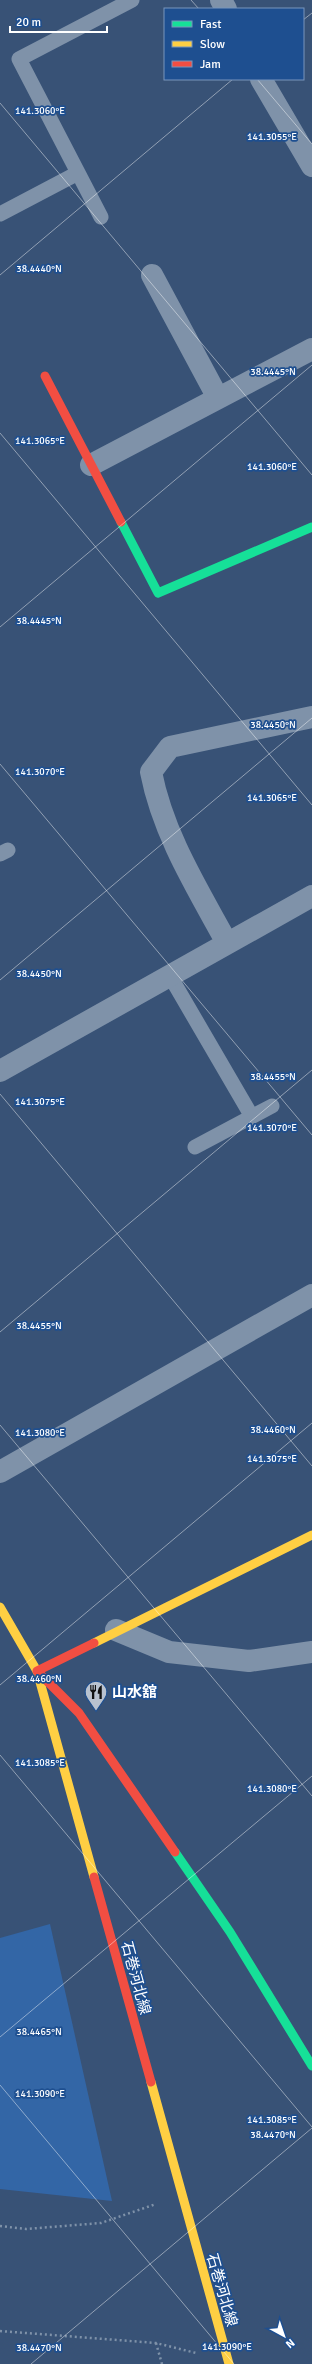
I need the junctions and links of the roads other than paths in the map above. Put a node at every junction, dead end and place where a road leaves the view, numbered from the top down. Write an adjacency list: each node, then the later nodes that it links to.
1 (132, 0): 4 (lane)
2 (262, 80): 3 (street)
3 (312, 166)
4 (78, 173): 5 (lane); 6 (lane)
5 (0, 214)
6 (101, 216)
7 (152, 275): 10 (street)
8 (312, 349): 10 (street)
9 (45, 376): 11 (street)
10 (218, 398): 11 (street)
11 (91, 465): 12 (street)
12 (312, 527)
13 (312, 716): 15 (street)
14 (312, 896): 15 (street)
15 (227, 943): 16 (street)
16 (170, 976): 17 (street); 19 (lane)
17 (0, 1071)
18 (272, 1106): 19 (lane)
19 (251, 1116): 20 (lane)
20 (195, 1147)
21 (312, 1295): 22 (street)
22 (0, 1472)
23 (312, 1535): 25 (street)
24 (0, 1607): 27 (street, 石巻河北線)
25 (116, 1630): 26 (street); 27 (street)
26 (312, 1652)
27 (37, 1671): 28 (street); 29 (street, 石巻河北線)
28 (312, 2066)
29 (229, 2363)

